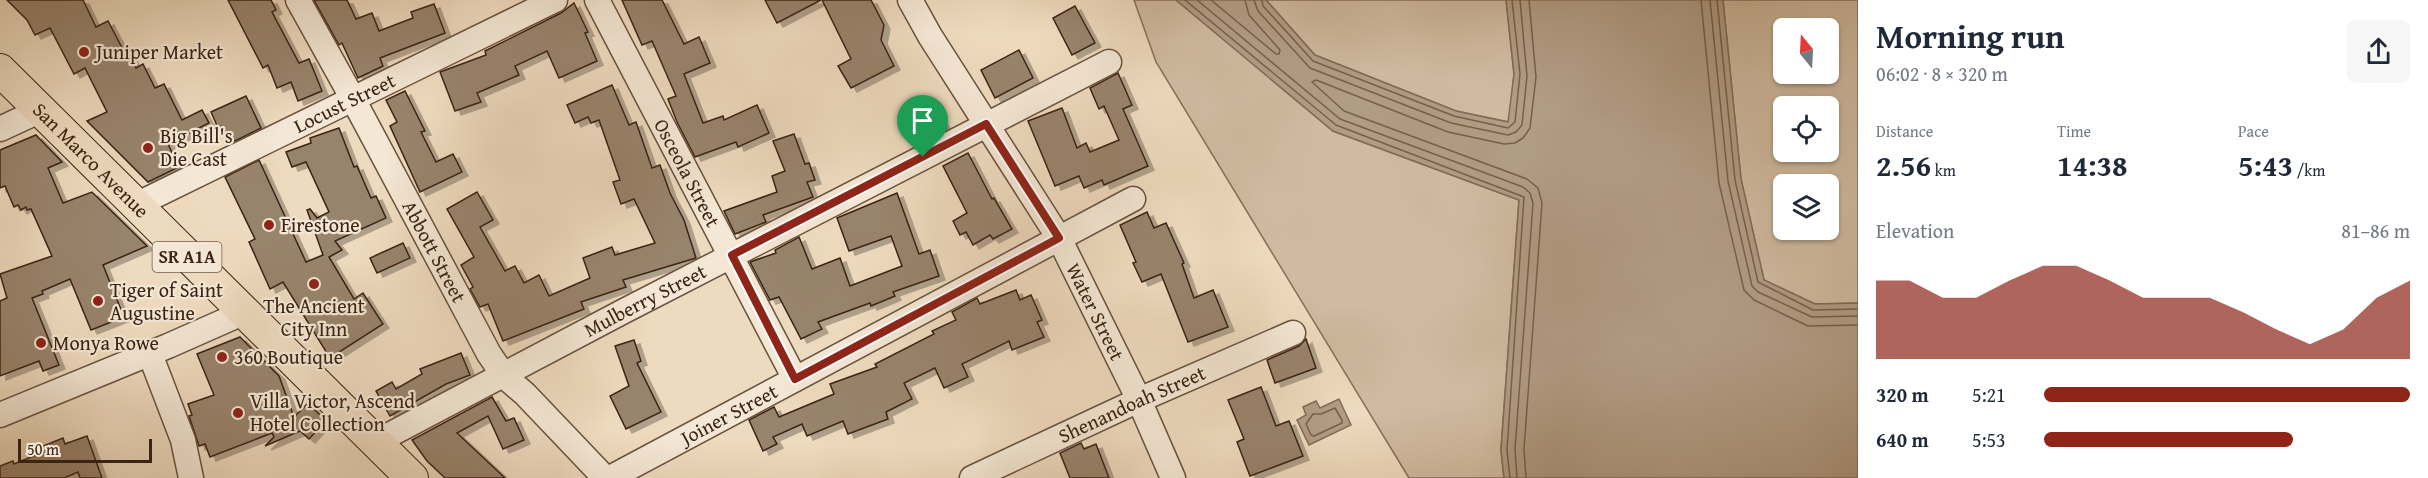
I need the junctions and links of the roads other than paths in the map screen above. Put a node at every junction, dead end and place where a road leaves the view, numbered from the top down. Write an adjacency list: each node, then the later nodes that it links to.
1 (298, 0): 7 (street, Abbott Street)
2 (555, 0): 7 (street, Locust Street)
3 (597, 0): 14 (street, Osceola Street)
4 (910, 0): 9 (street, Water Street)
5 (1108, 62): 9 (street, Mulberry Street)
6 (0, 70): 8 (main road, San Marco Avenue / SR A1A)
7 (353, 99): 12 (street, Locust Street); 18 (street, Abbott Street)
8 (41, 111): 10 (street); 12 (main road, San Marco Avenue / SR A1A)
9 (986, 124): 13 (street, Water Street); 14 (street, Mulberry Street)
10 (0, 129)
11 (1133, 199): 13 (street, Joiner Street)
12 (136, 205): 15 (main road, San Marco Avenue / SR A1A)
13 (1059, 238): 19 (street, Joiner Street); 20 (street, Water Street)
14 (732, 255): 18 (street, Mulberry Street); 19 (street, Osceola Street)
15 (245, 312): 17 (street); 22 (main road, San Marco Avenue / SR A1A)
16 (1293, 333): 20 (street, Shenandoah Street)
17 (150, 354): 21 (street); 23 (street)
18 (504, 376): 22 (street, Mulberry Street); 25 (street, Abbott Street)
19 (795, 379): 26 (street, Joiner Street)
20 (1139, 400): 27 (street, Shenandoah Street); 28 (street, Water Street)
21 (0, 414)
22 (376, 442): 24 (main road, San Marco Avenue / SR A1A)
23 (191, 478)
24 (412, 478)
25 (605, 478)
26 (610, 478)
27 (972, 478)
28 (1173, 478)

